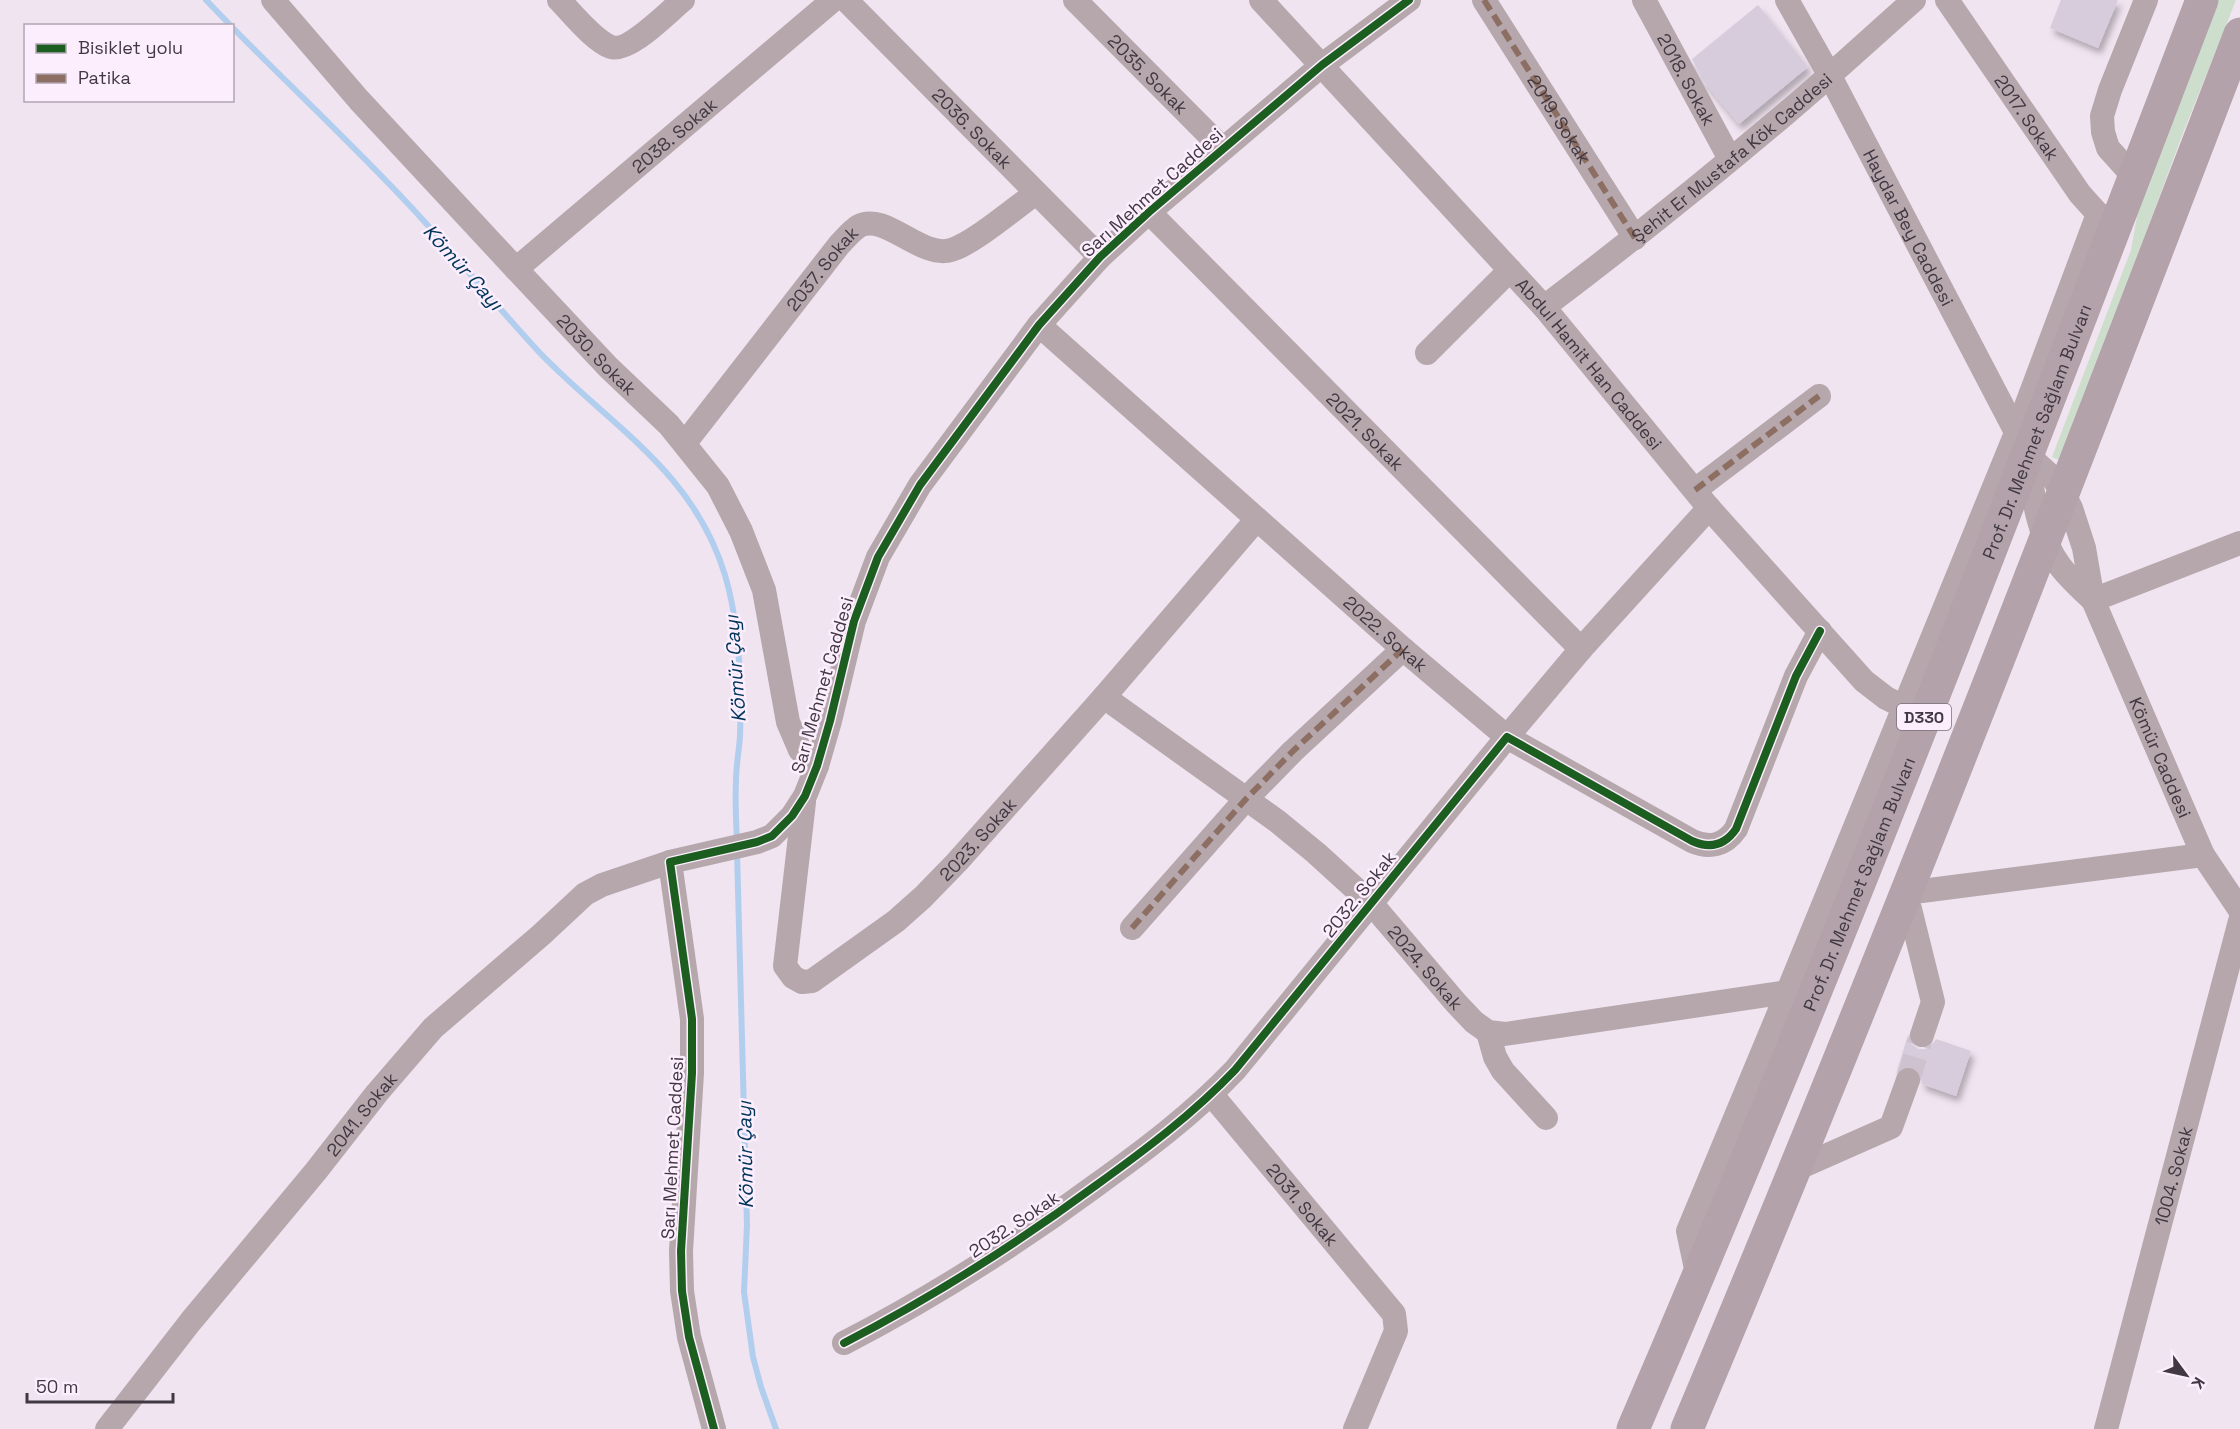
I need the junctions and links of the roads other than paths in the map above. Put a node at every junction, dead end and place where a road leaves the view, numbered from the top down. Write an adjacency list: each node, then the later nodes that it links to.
1 (559, 0): 2 (street)
2 (682, 0)
3 (833, 0): 27 (street, 2038. Sokak)
4 (846, 0): 22 (street, 2036. Sokak)
5 (1075, 0): 19 (street, 2035. Sokak)
6 (1261, 0): 17 (street, Abdul Hamit Han Caddesi)
7 (1409, 0): 17 (street, Sarı Mehmet Caddesi)
8 (1484, 0): 25 (street, 2019. Sokak)
9 (1644, 0): 20 (street, 2018. Sokak)
10 (1786, 0): 18 (street, Haydar Bey Caddesi)
11 (1914, 0): 18 (street, Şehit Er Mustafa Kök Caddesi)
12 (1947, 0): 24 (street, 2017. Sokak)
13 (2146, 0): 21 (street)
14 (2202, 0): 21 (highway, Prof. Dr. Mehmet Sağlam Bulvarı / D330)
15 (277, 1): 27 (street, 2030. Sokak)
16 (2240, 34): 35 (highway, D330)
17 (1322, 65): 19 (street, Sarı Mehmet Caddesi); 28 (street, Abdul Hamit Han Caddesi)
18 (1830, 76): 20 (street, Şehit Er Mustafa Kök Caddesi); 34 (street, Haydar Bey Caddesi)
19 (1222, 148): 23 (street, Sarı Mehmet Caddesi)
20 (1731, 159): 25 (street, Şehit Er Mustafa Kök Caddesi)
21 (2134, 177): 24 (highway, Prof. Dr. Mehmet Sağlam Bulvarı / D330)
22 (1036, 193): 26 (street, 2036. Sokak); 33 (street, 2037. Sokak)
23 (1149, 212): 26 (street, Sarı Mehmet Caddesi); 43 (street, 2021. Sokak)
24 (2108, 219): 34 (highway, Prof. Dr. Mehmet Sağlam Bulvarı / D330)
25 (1635, 238): 29 (street, Şehit Er Mustafa Kök Caddesi)
26 (1100, 257): 30 (street, Sarı Mehmet Caddesi)
27 (516, 269): 33 (street, 2030. Sokak)
28 (1510, 270): 29 (street, Abdul Hamit Han Caddesi); 31 (street)
29 (1544, 307): 36 (street, Abdul Hamit Han Caddesi)
30 (1039, 325): 37 (street, 2022. Sokak); 47 (street, Sarı Mehmet Caddesi)
31 (1427, 353)
32 (1819, 396): 36 (street)
33 (685, 443): 47 (street, 2030. Sokak)
34 (2022, 444): 35 (street); 38 (street); 45 (highway, Prof. Dr. Mehmet Sağlam Bulvarı / D330)
35 (2064, 494): 38 (highway, D330); 40 (street)
36 (1702, 499): 41 (street, Abdul Hamit Han Caddesi); 43 (street)
37 (1257, 519): 42 (street, 2022. Sokak); 44 (street, 2023. Sokak)
38 (2046, 541): 40 (street); 52 (highway, D330)
39 (2240, 543): 40 (street)
40 (2093, 600): 50 (street, Kömür Caddesi)
41 (1820, 631): 45 (street, Abdul Hamit Han Caddesi); 46 (street)
42 (1402, 649): 46 (street, 2022. Sokak); 49 (street)
43 (1581, 649): 46 (street)
44 (1104, 697): 48 (street, 2023. Sokak); 49 (street, 2024. Sokak)
45 (1914, 712): 57 (highway, Prof. Dr. Mehmet Sağlam Bulvarı / D330)
46 (1507, 737): 53 (street, 2032. Sokak)
47 (817, 766): 48 (street, Sarı Mehmet Caddesi)
48 (805, 796): 51 (street, Sarı Mehmet Caddesi)
49 (1246, 799): 53 (street, 2024. Sokak); 56 (street)
50 (2203, 855): 52 (street); 54 (street, Kömür Caddesi)
51 (670, 862): 65 (street, 2041. Sokak); 66 (street, Sarı Mehmet Caddesi)
52 (1906, 893): 59 (street); 63 (highway, D330)
53 (1371, 903): 58 (street, 2024. Sokak); 61 (street, 2032. Sokak)
54 (2240, 910)
55 (2240, 921): 70 (street, 1004. Sokak)
56 (1132, 928)
57 (1802, 989): 58 (street); 68 (highway, Prof. Dr. Mehmet Sağlam Bulvarı / D330)
58 (1488, 1032): 62 (street)
59 (1922, 1035)
60 (1908, 1080): 63 (street)
61 (1212, 1095): 64 (street, 2032. Sokak); 67 (street, 2031. Sokak)
62 (1546, 1118)
63 (1796, 1169): 69 (highway, D330)
64 (844, 1342)
65 (107, 1429)
66 (714, 1429)
67 (1355, 1429)
68 (1633, 1429)
69 (1687, 1429)
70 (2106, 1429)

